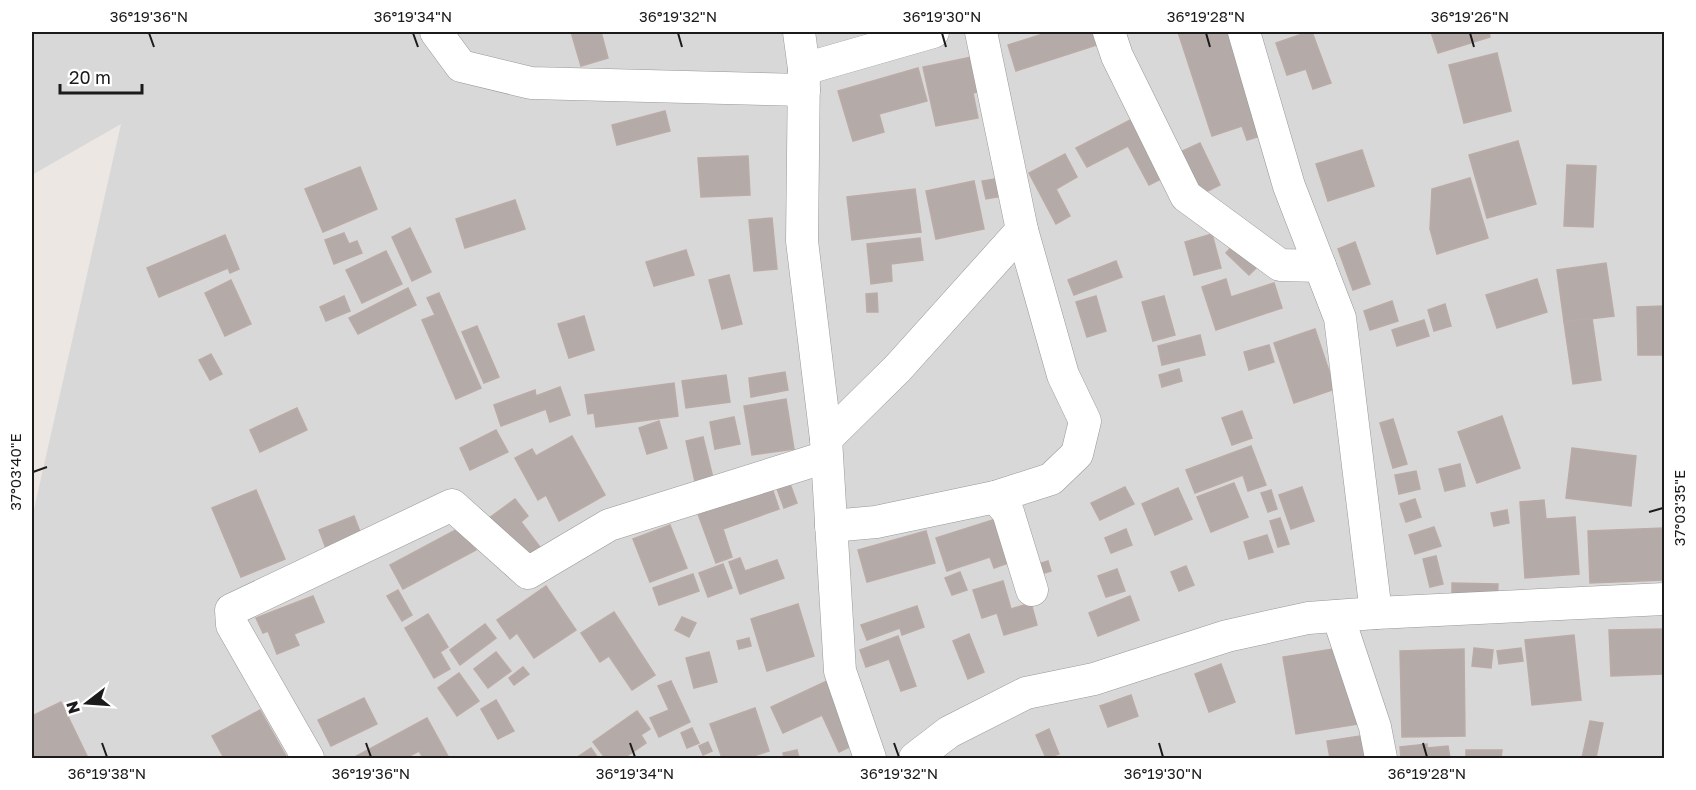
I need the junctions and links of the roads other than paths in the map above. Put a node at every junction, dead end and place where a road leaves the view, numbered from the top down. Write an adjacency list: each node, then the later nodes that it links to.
1 (436, 32): 7 (street)
2 (799, 32): 7 (street)
3 (933, 32): 7 (street)
4 (981, 32): 8 (street)
5 (1109, 32): 9 (street)
6 (1244, 32): 9 (street)
7 (804, 79): 10 (street)
8 (1022, 230): 10 (street); 11 (street)
9 (1320, 266): 15 (street)
10 (826, 448): 12 (street); 17 (street)
11 (995, 497): 12 (street); 13 (street)
12 (831, 526): 18 (street)
13 (1032, 590)
14 (1665, 599): 15 (street)
15 (1376, 613): 16 (street)
16 (1338, 616): 19 (street); 20 (street)
17 (308, 759)
18 (870, 759)
19 (915, 759)
20 (1381, 759)

